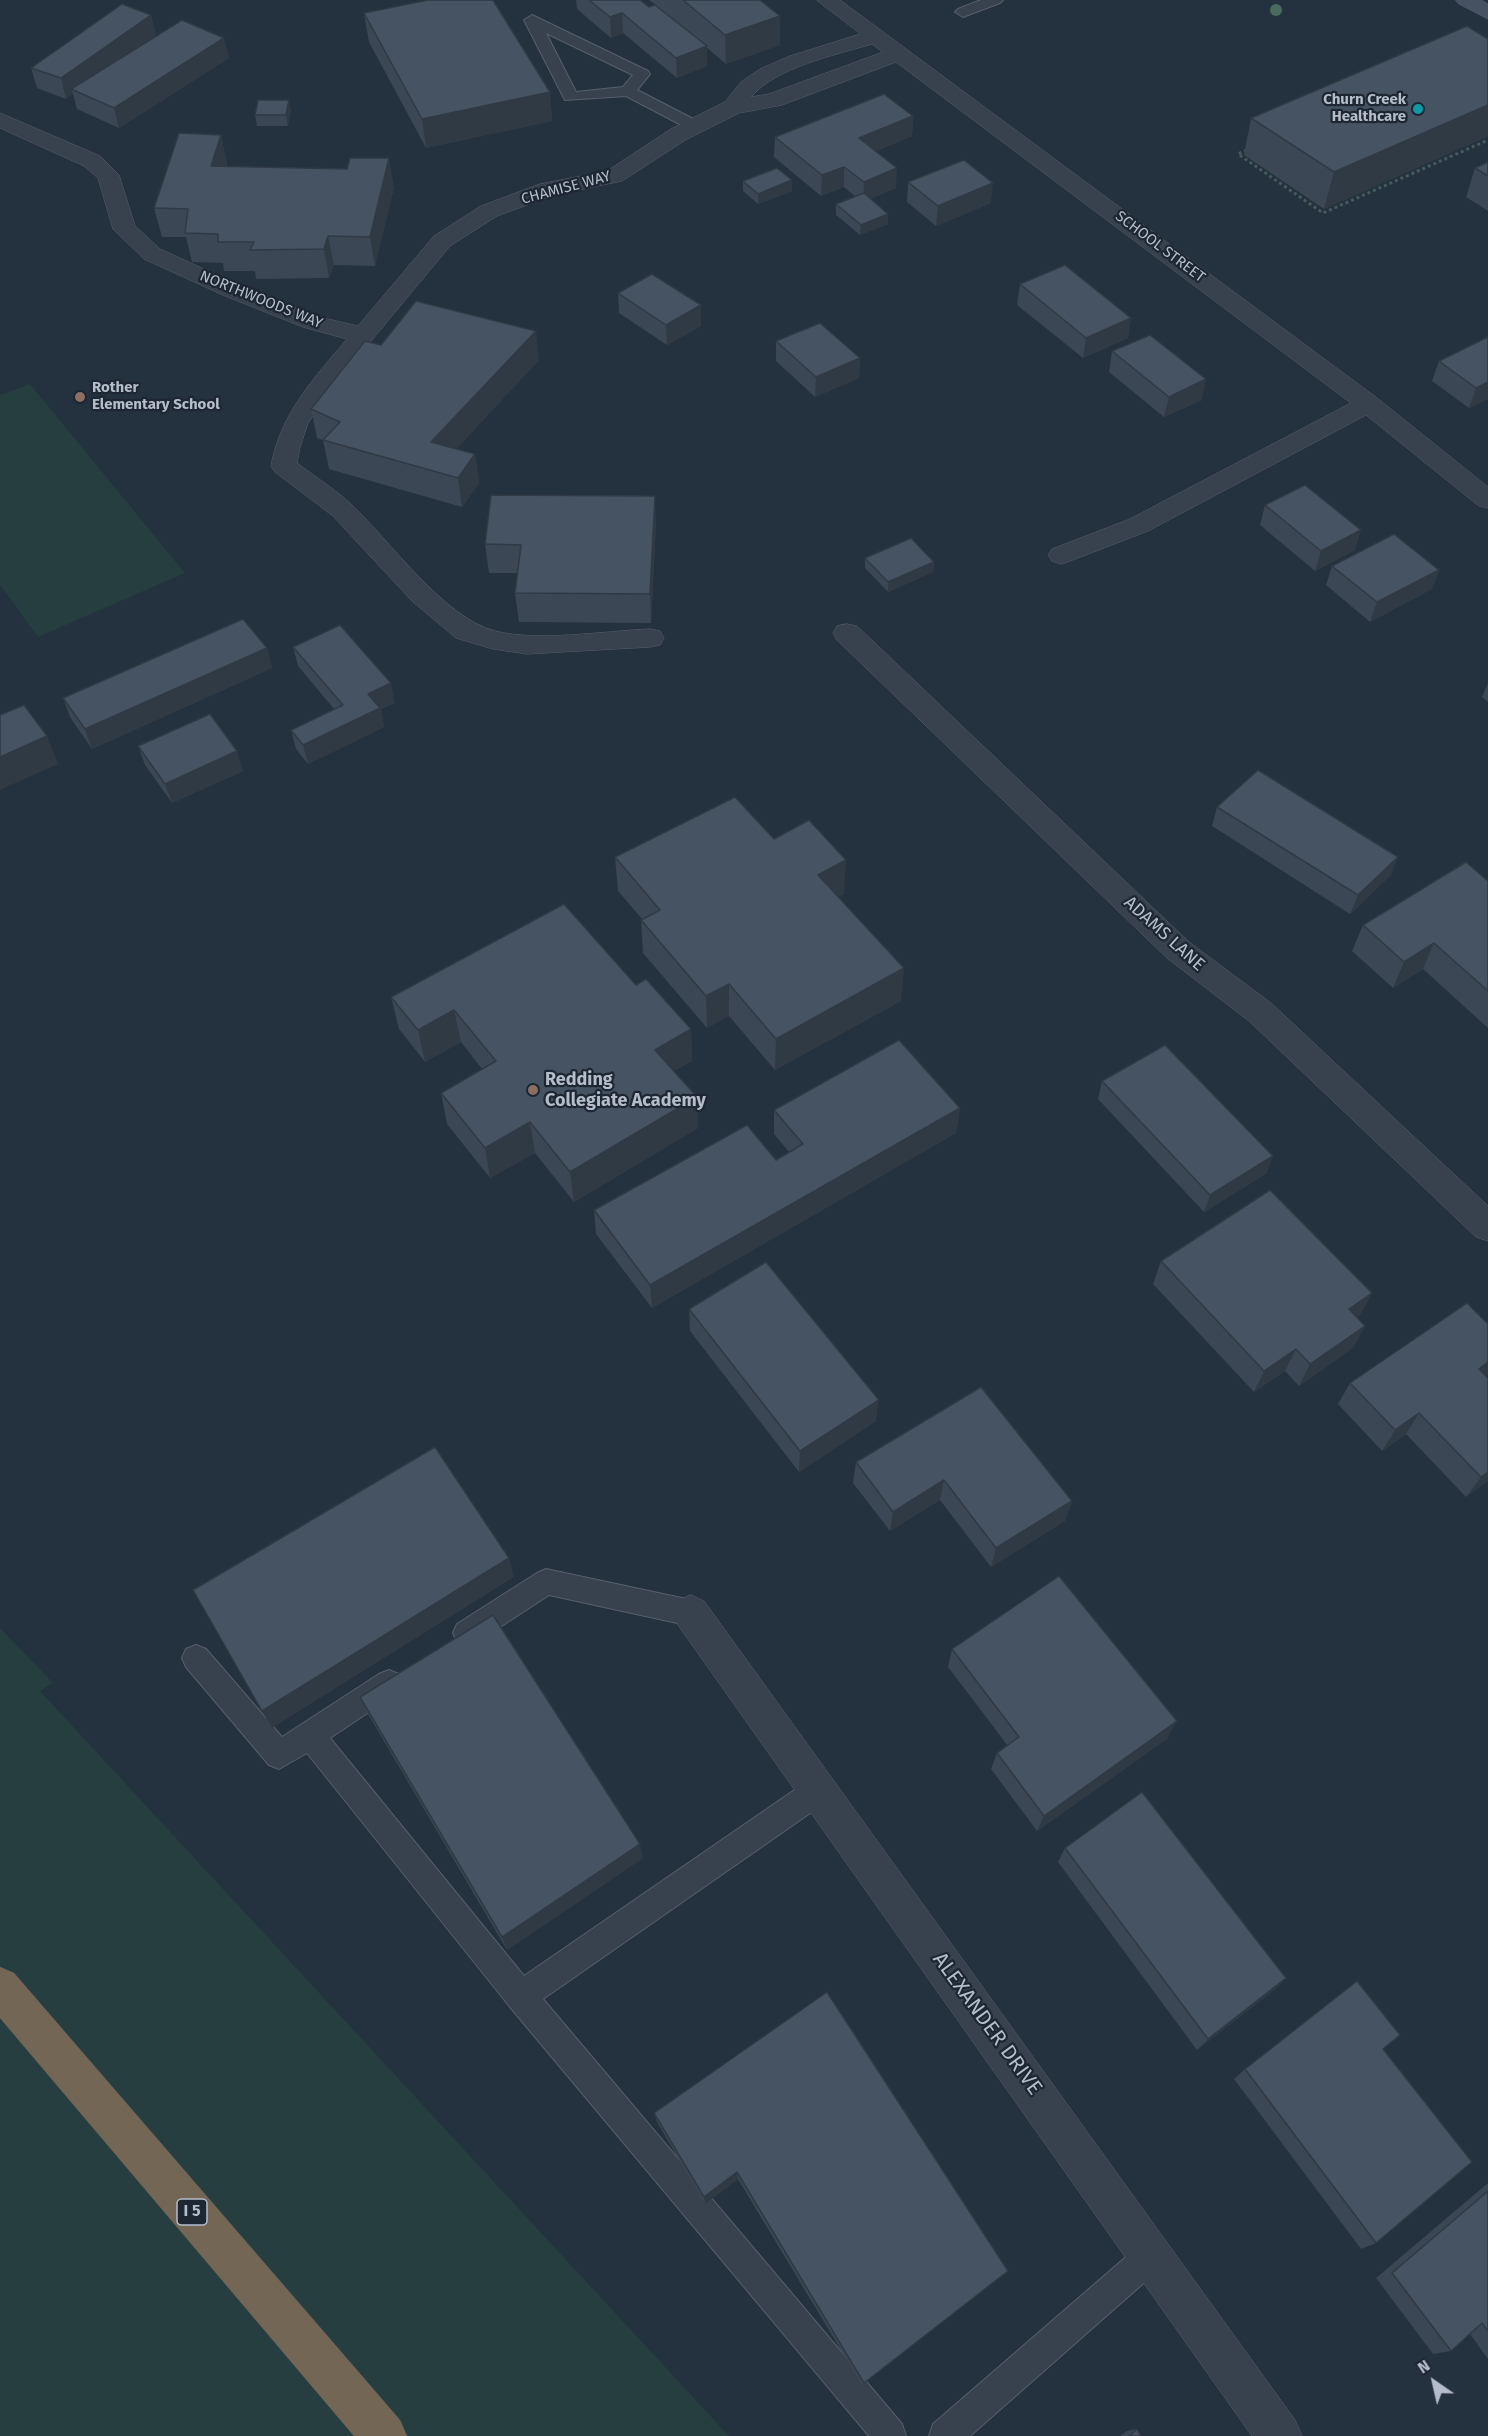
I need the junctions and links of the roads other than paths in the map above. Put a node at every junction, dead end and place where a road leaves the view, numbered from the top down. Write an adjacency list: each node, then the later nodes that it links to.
1 (995, 0): 4 (lane)
2 (1466, 0): 5 (main road)
3 (830, 1): 6 (street, SCHOOL STREET)
4 (963, 12)
5 (1488, 14)
6 (877, 36): 7 (street, SCHOOL STREET); 9 (street, CHAMISE WAY)
7 (900, 53): 9 (street, CHAMISE WAY); 13 (street, SCHOOL STREET)
8 (628, 91): 8 (lane); 11 (lane)
9 (733, 107): 11 (street, CHAMISE WAY)
10 (0, 120): 12 (street, NORTHWOODS WAY)
11 (695, 126): 12 (street, CHAMISE WAY)
12 (362, 335): 17 (street)
13 (1368, 404): 14 (street, SCHOOL STREET); 15 (street)
14 (1488, 500)
15 (1061, 555)
16 (847, 633): 18 (street, ADAMS LANE)
17 (650, 638)
18 (1488, 1227)
19 (692, 1613): 20 (lane); 24 (street, ALEXANDER DRIVE)
20 (447, 1645)
21 (196, 1658): 23 (lane)
22 (408, 1671): 23 (lane)
23 (309, 1734): 26 (lane)
24 (819, 1790): 26 (lane); 27 (street, ALEXANDER DRIVE)
25 (0, 1987): 28 (highway, I 5)
26 (521, 1996): 29 (lane)
27 (1152, 2255): 30 (lane); 31 (street, ALEXANDER DRIVE)
28 (384, 2436)
29 (890, 2436)
30 (945, 2436)
31 (1279, 2436)

